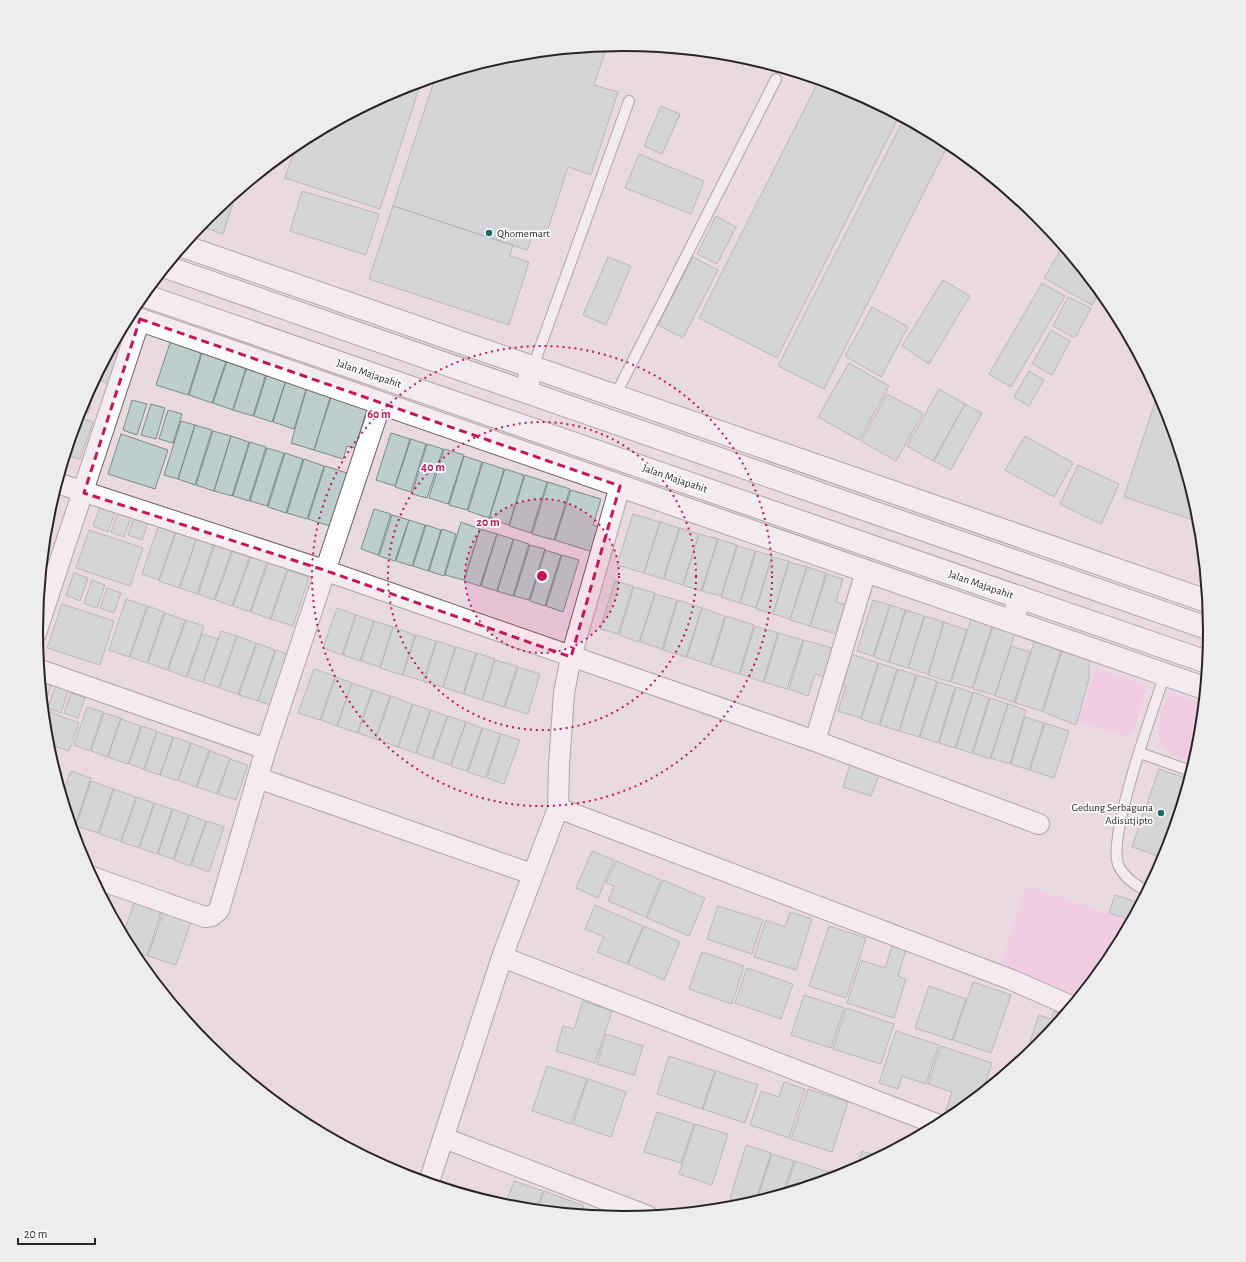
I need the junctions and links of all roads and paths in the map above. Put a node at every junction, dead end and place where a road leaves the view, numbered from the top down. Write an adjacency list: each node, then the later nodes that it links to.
1 (776, 79): 10 (lane)
2 (628, 101): 8 (lane)
3 (188, 248): 8 (main road)
4 (171, 269): 9 (main road)
5 (149, 297): 17 (main road, Jalan Majapahit)
6 (136, 318): 11 (main road)
7 (132, 323): 14 (street)
8 (533, 367): 9 (main road); 10 (main road)
9 (525, 391): 21 (main road)
10 (615, 396): 18 (main road)
11 (381, 403): 13 (main road); 15 (street)
12 (62, 485): 14 (street)
13 (620, 486): 16 (main road); 22 (street)
14 (84, 493): 15 (street); 19 (street)
15 (324, 570): 22 (street); 28 (street)
16 (866, 571): 20 (main road); 27 (street)
17 (1020, 597): 20 (main road); 23 (main road, Jalan Majapahit)
18 (1202, 599)
19 (44, 611)
20 (1012, 620): 25 (main road)
21 (1203, 627)
22 (571, 657): 27 (street); 32 (street)
23 (1202, 660)
24 (44, 671): 28 (street)
25 (1165, 674): 26 (main road); 29 (lane)
26 (1200, 687)
27 (815, 741): 33 (street)
28 (266, 749): 31 (street)
29 (1140, 753): 30 (lane); 36 (lane)
30 (1186, 769)
31 (258, 778): 34 (street); 35 (street)
32 (558, 808): 34 (street); 38 (street)
33 (1039, 824)
34 (532, 874): 37 (street)
35 (99, 880)
36 (1143, 889)
37 (502, 958): 39 (street); 40 (street)
38 (1066, 1004)
39 (931, 1122)
40 (444, 1138): 41 (street); 42 (street)
41 (430, 1178)
42 (634, 1211)

